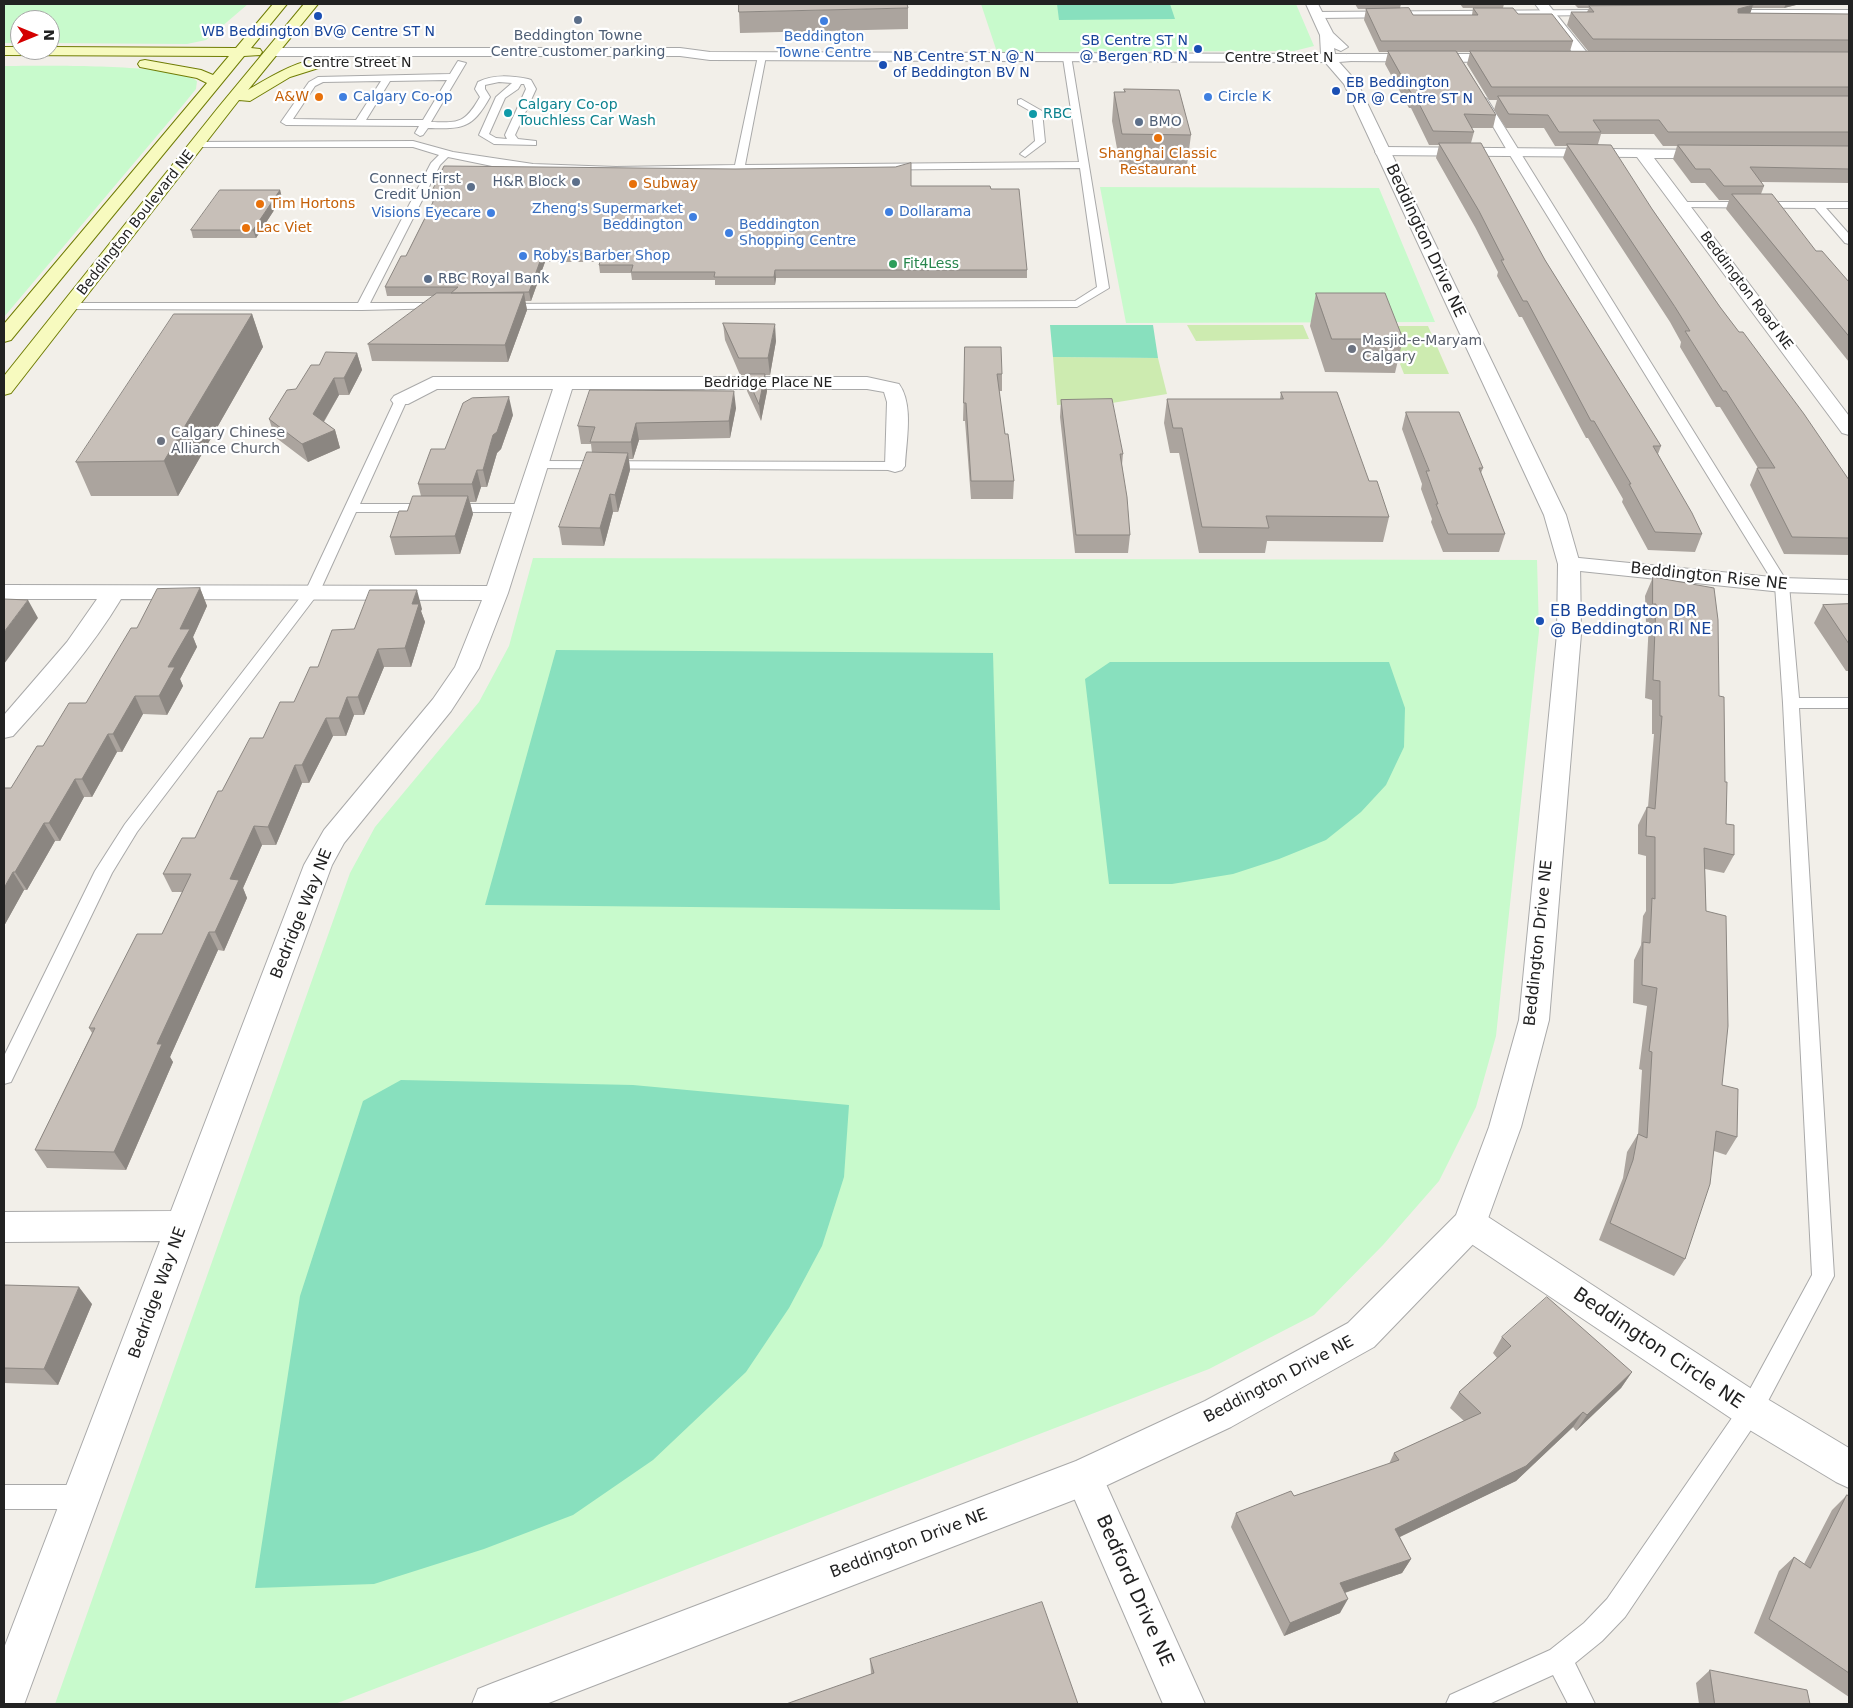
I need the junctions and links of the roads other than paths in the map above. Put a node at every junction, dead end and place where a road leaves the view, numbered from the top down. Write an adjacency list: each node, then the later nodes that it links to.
1 (280, 4): 10 (main road, Beddington Boulevard NE)
2 (312, 4): 17 (main road, Beddington Boulevard NE)
3 (1432, 4): 6 (lane)
4 (1545, 8): 6 (lane); 7 (lane); 22 (street)
5 (1315, 9): 6 (lane); 11 (street)
6 (1437, 13)
7 (1606, 13)
8 (1722, 13): 9 (lane)
9 (1849, 13)
10 (267, 21): 13 (main road); 16 (main road, Beddington Boulevard NE)
11 (1327, 35): 19 (street); 27 (street)
12 (4, 51): 13 (main road, Centre Street N)
13 (184, 51): 16 (main road, Centre Street N)
14 (710, 56): 15 (street, Centre Street N); 17 (street, Centre Street N); 26 (street, Centre Street N)
15 (762, 56): 18 (street, Centre Street N); 47 (lane)
16 (238, 57): 17 (main road, Centre Street N); 23 (main road, Centre Street N); 31 (main road, Beddington Boulevard NE)
17 (268, 58): 25 (street, Centre Street N); 33 (main road, Beddington Boulevard NE)
18 (1068, 58): 19 (street, Centre Street N); 46 (lane)
19 (1329, 58): 27 (street, Centre Street N); 27 (street, Beddington Drive NE)
20 (1458, 58): 21 (street, Centre Street N); 27 (street, Centre Street N); 41 (lane)
21 (1524, 58)
22 (1569, 58)
23 (133, 62): 24 (main road, Centre Street N); 31 (main road)
24 (4, 63)
25 (320, 63): 26 (street, Centre Street N); 33 (main road)
26 (461, 63): 29 (lane)
27 (1348, 70): 40 (street, Beddington Drive NE)
28 (388, 77): 29 (lane); 34 (lane); 34 (lane)
29 (453, 77): 35 (lane)
30 (510, 79): 35 (lane); 36 (lane); 36 (lane)
31 (216, 82): 56 (main road, Beddington Boulevard NE)
32 (1021, 102): 44 (lane)
33 (222, 112): 38 (main road, Beddington Boulevard NE)
34 (359, 123): 35 (lane)
35 (425, 124): 39 (lane)
36 (515, 142): 37 (lane)
37 (532, 143)
38 (198, 144): 39 (lane); 52 (main road, Beddington Boulevard NE)
39 (413, 144): 45 (lane)
40 (1383, 152): 41 (street); 65 (street, Beddington Drive NE)
41 (1513, 152): 42 (street); 66 (lane)
42 (1642, 153): 43 (street); 48 (street, Beddington Road NE)
43 (1730, 153)
44 (1025, 154)
45 (445, 155): 47 (lane); 53 (lane)
46 (1084, 165): 47 (lane); 55 (lane)
47 (739, 168)
48 (1681, 205): 50 (lane); 60 (street, Beddington Road NE)
49 (1849, 205): 50 (lane)
50 (1818, 206): 51 (lane)
51 (1849, 241)
52 (69, 306): 53 (lane); 58 (main road, Beddington Boulevard NE)
53 (362, 306): 54 (lane)
54 (458, 306)
55 (486, 306)
56 (4, 336)
57 (564, 384): 59 (street, Bedridge Place NE); 61 (street); 62 (street, Bedridge Place NE)
58 (4, 389)
59 (401, 400): 63 (lane)
60 (1849, 429)
61 (538, 465): 62 (lane); 64 (street)
62 (895, 466)
63 (351, 508): 64 (lane); 68 (lane)
64 (524, 508): 71 (street)
65 (1569, 564): 66 (street, Beddington Rise NE); 76 (street, Beddington Drive NE)
66 (1782, 585): 67 (street, Beddington Rise NE); 72 (lane)
67 (1849, 587)
68 (313, 590): 70 (street); 71 (street); 75 (lane)
69 (4, 592): 70 (street)
70 (112, 592): 74 (street)
71 (496, 593): 77 (street, Bedridge Way NE)
72 (1791, 703): 73 (lane); 79 (lane)
73 (1849, 703)
74 (4, 730)
75 (4, 1076)
76 (1470, 1224): 79 (street, Beddington Circle NE); 81 (street, Beddington Drive NE)
77 (183, 1226): 78 (street); 83 (street, Bedridge Way NE)
78 (4, 1227)
79 (1752, 1410): 80 (street, Beddington Circle NE); 84 (lane)
80 (1849, 1469)
81 (1084, 1477): 86 (street, Beddington Drive NE); 87 (street, Bedford Drive NE)
82 (4, 1497): 83 (lane)
83 (82, 1497): 85 (street, Bedridge Way NE)
84 (1558, 1660): 88 (lane); 89 (lane)
85 (4, 1702)
86 (493, 1704)
87 (1184, 1704)
88 (1459, 1704)
89 (1582, 1704)

